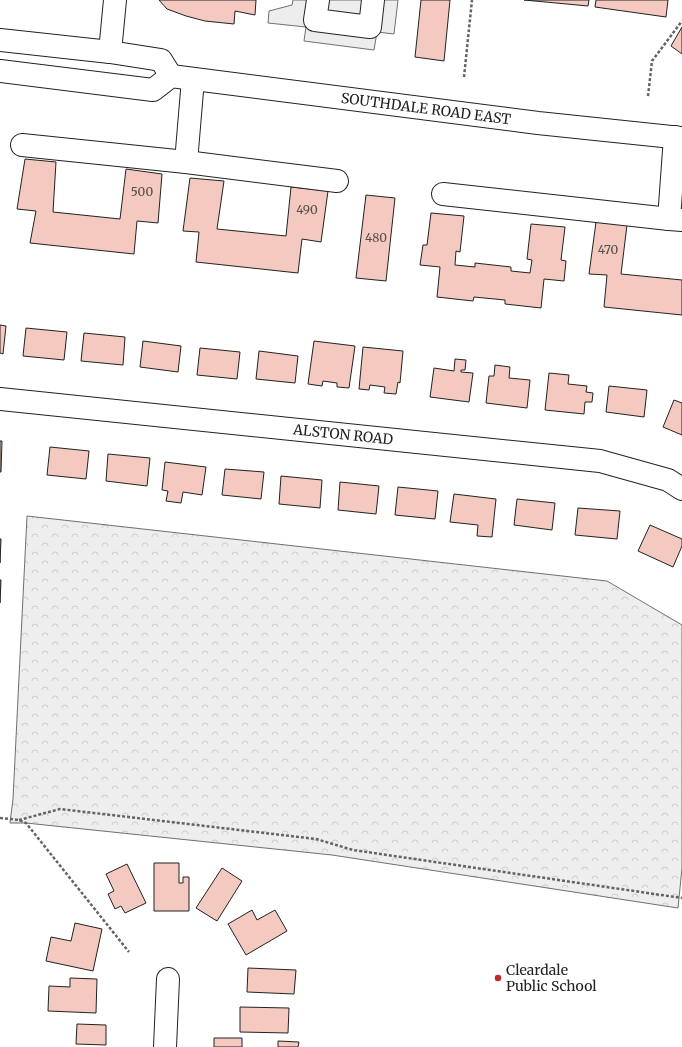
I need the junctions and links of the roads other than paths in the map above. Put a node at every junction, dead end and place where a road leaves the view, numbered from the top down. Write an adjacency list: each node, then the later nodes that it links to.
1 (115, 0): 5 (main road)
2 (318, 0): 3 (main road)
3 (373, 0)
4 (0, 40): 5 (main road)
5 (110, 52): 7 (main road)
6 (0, 71): 7 (main road)
7 (171, 76): 8 (main road, SOUTHDALE ROAD EAST)
8 (193, 79): 9 (main road, SOUTHDALE ROAD EAST); 11 (main road)
9 (678, 138): 14 (main road)
10 (22, 145): 11 (main road)
11 (186, 162): 12 (main road)
12 (337, 181)
13 (443, 194): 14 (main road)
14 (676, 219)
15 (0, 399): 16 (main road, ALSTON ROAD)
16 (682, 488)
17 (168, 979): 18 (main road)
18 (165, 1047)

